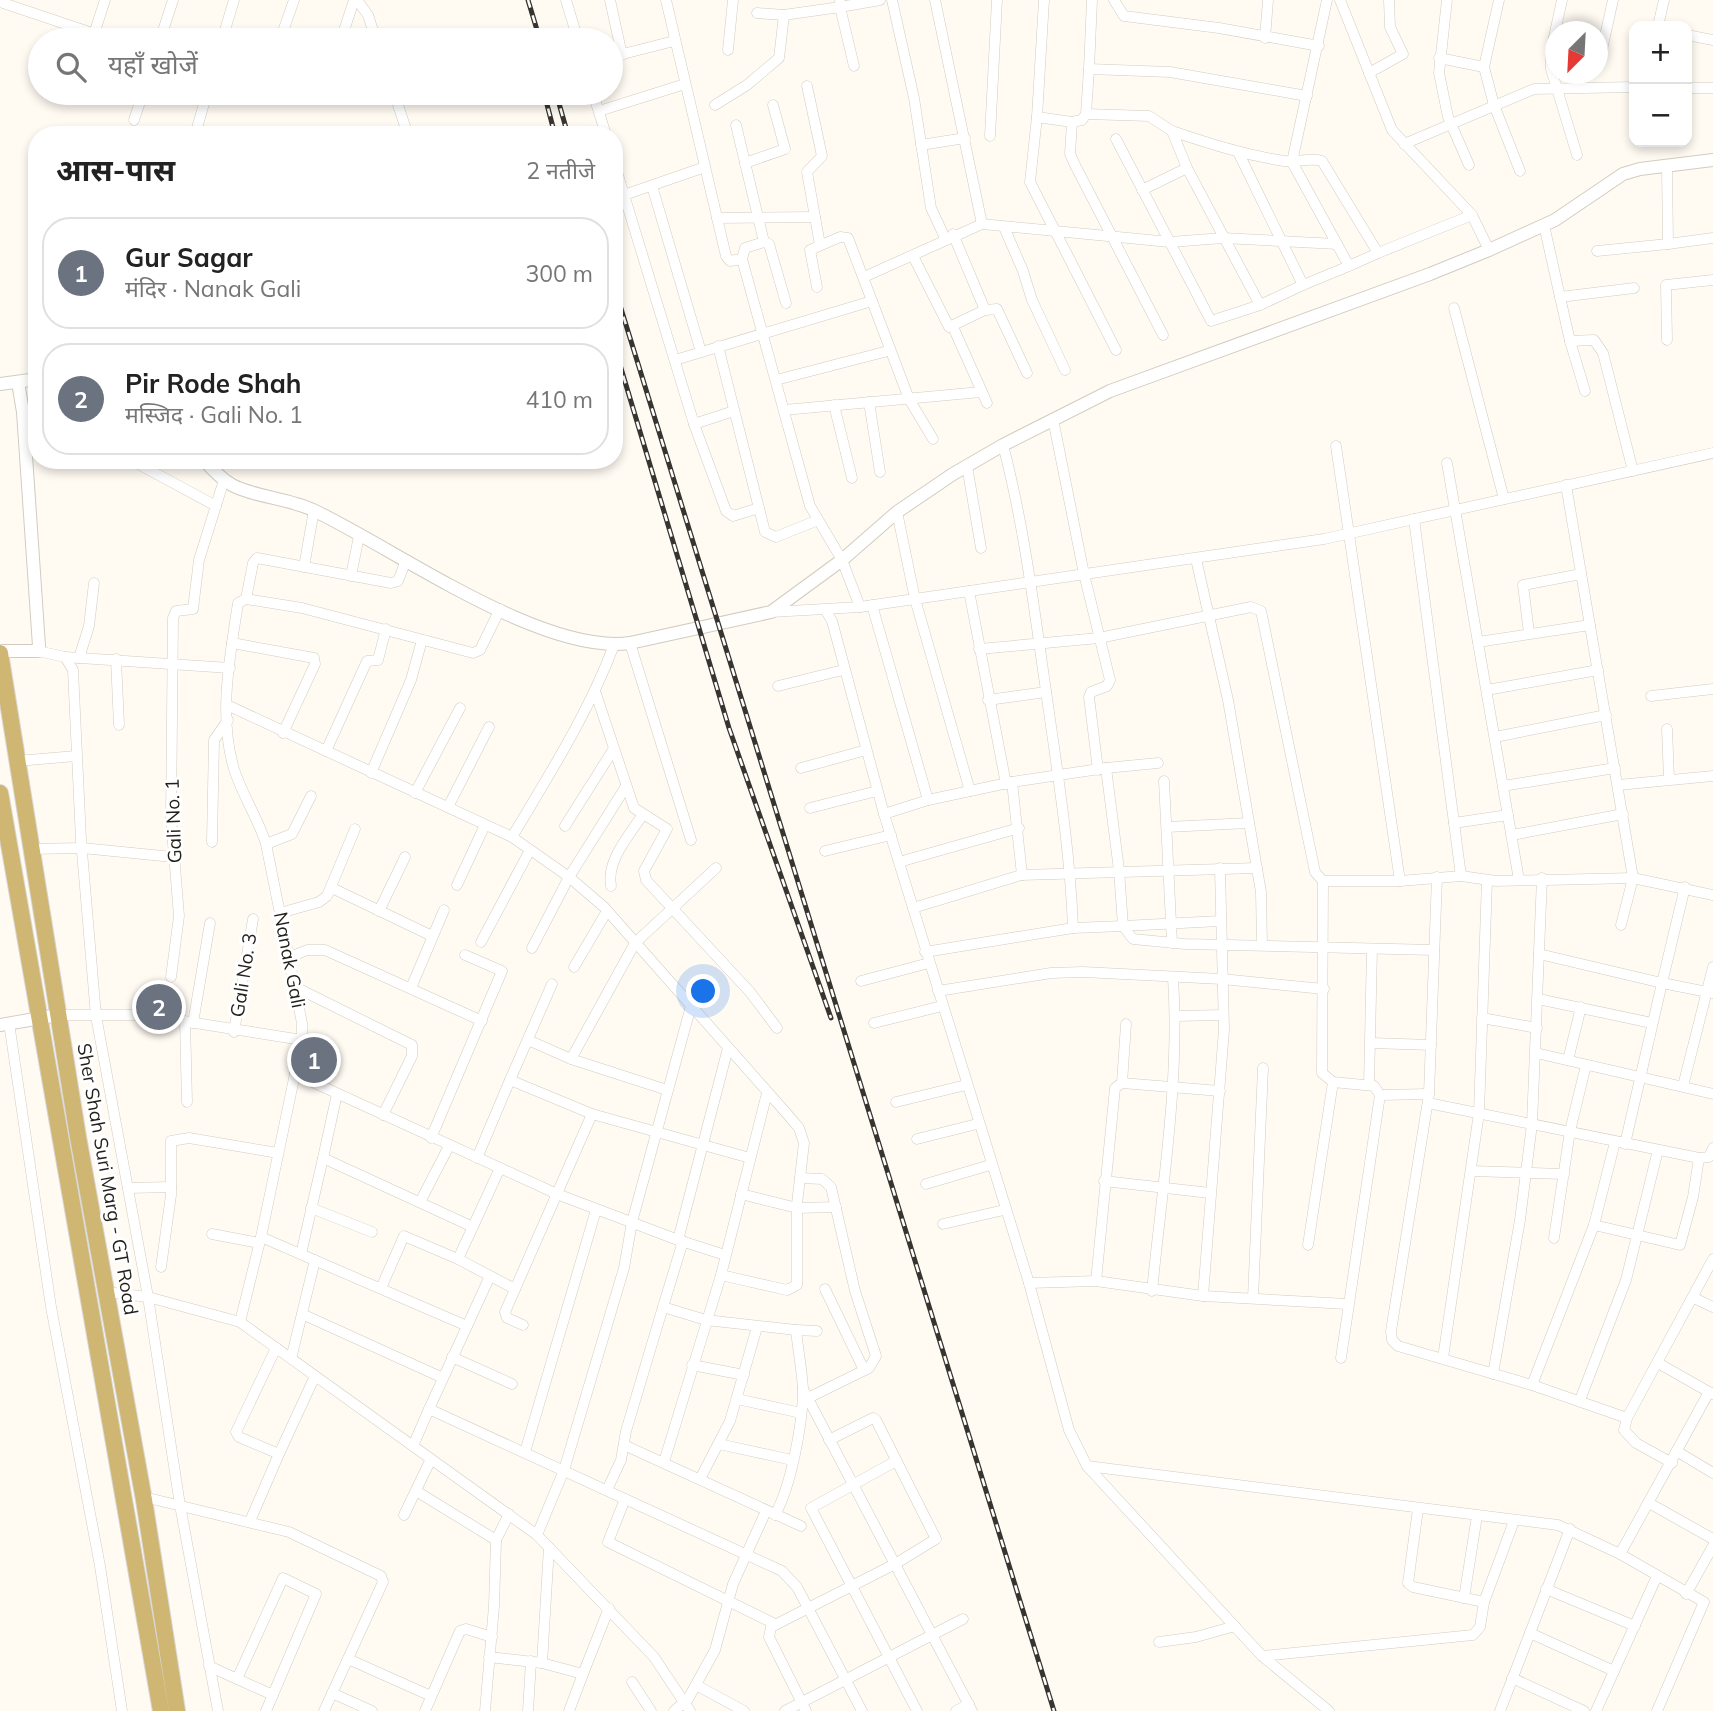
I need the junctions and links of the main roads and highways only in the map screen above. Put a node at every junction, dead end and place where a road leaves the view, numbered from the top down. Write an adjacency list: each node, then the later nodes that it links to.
1 (0, 652): 5 (main road, Sher Shah Suri Marg - GT Road)
2 (0, 793): 3 (main road, Sher Shah Suri Marg - GT Road)
3 (7, 869): 4 (main road, Sher Shah Suri Marg - GT Road)
4 (160, 1711)
5 (177, 1711)

